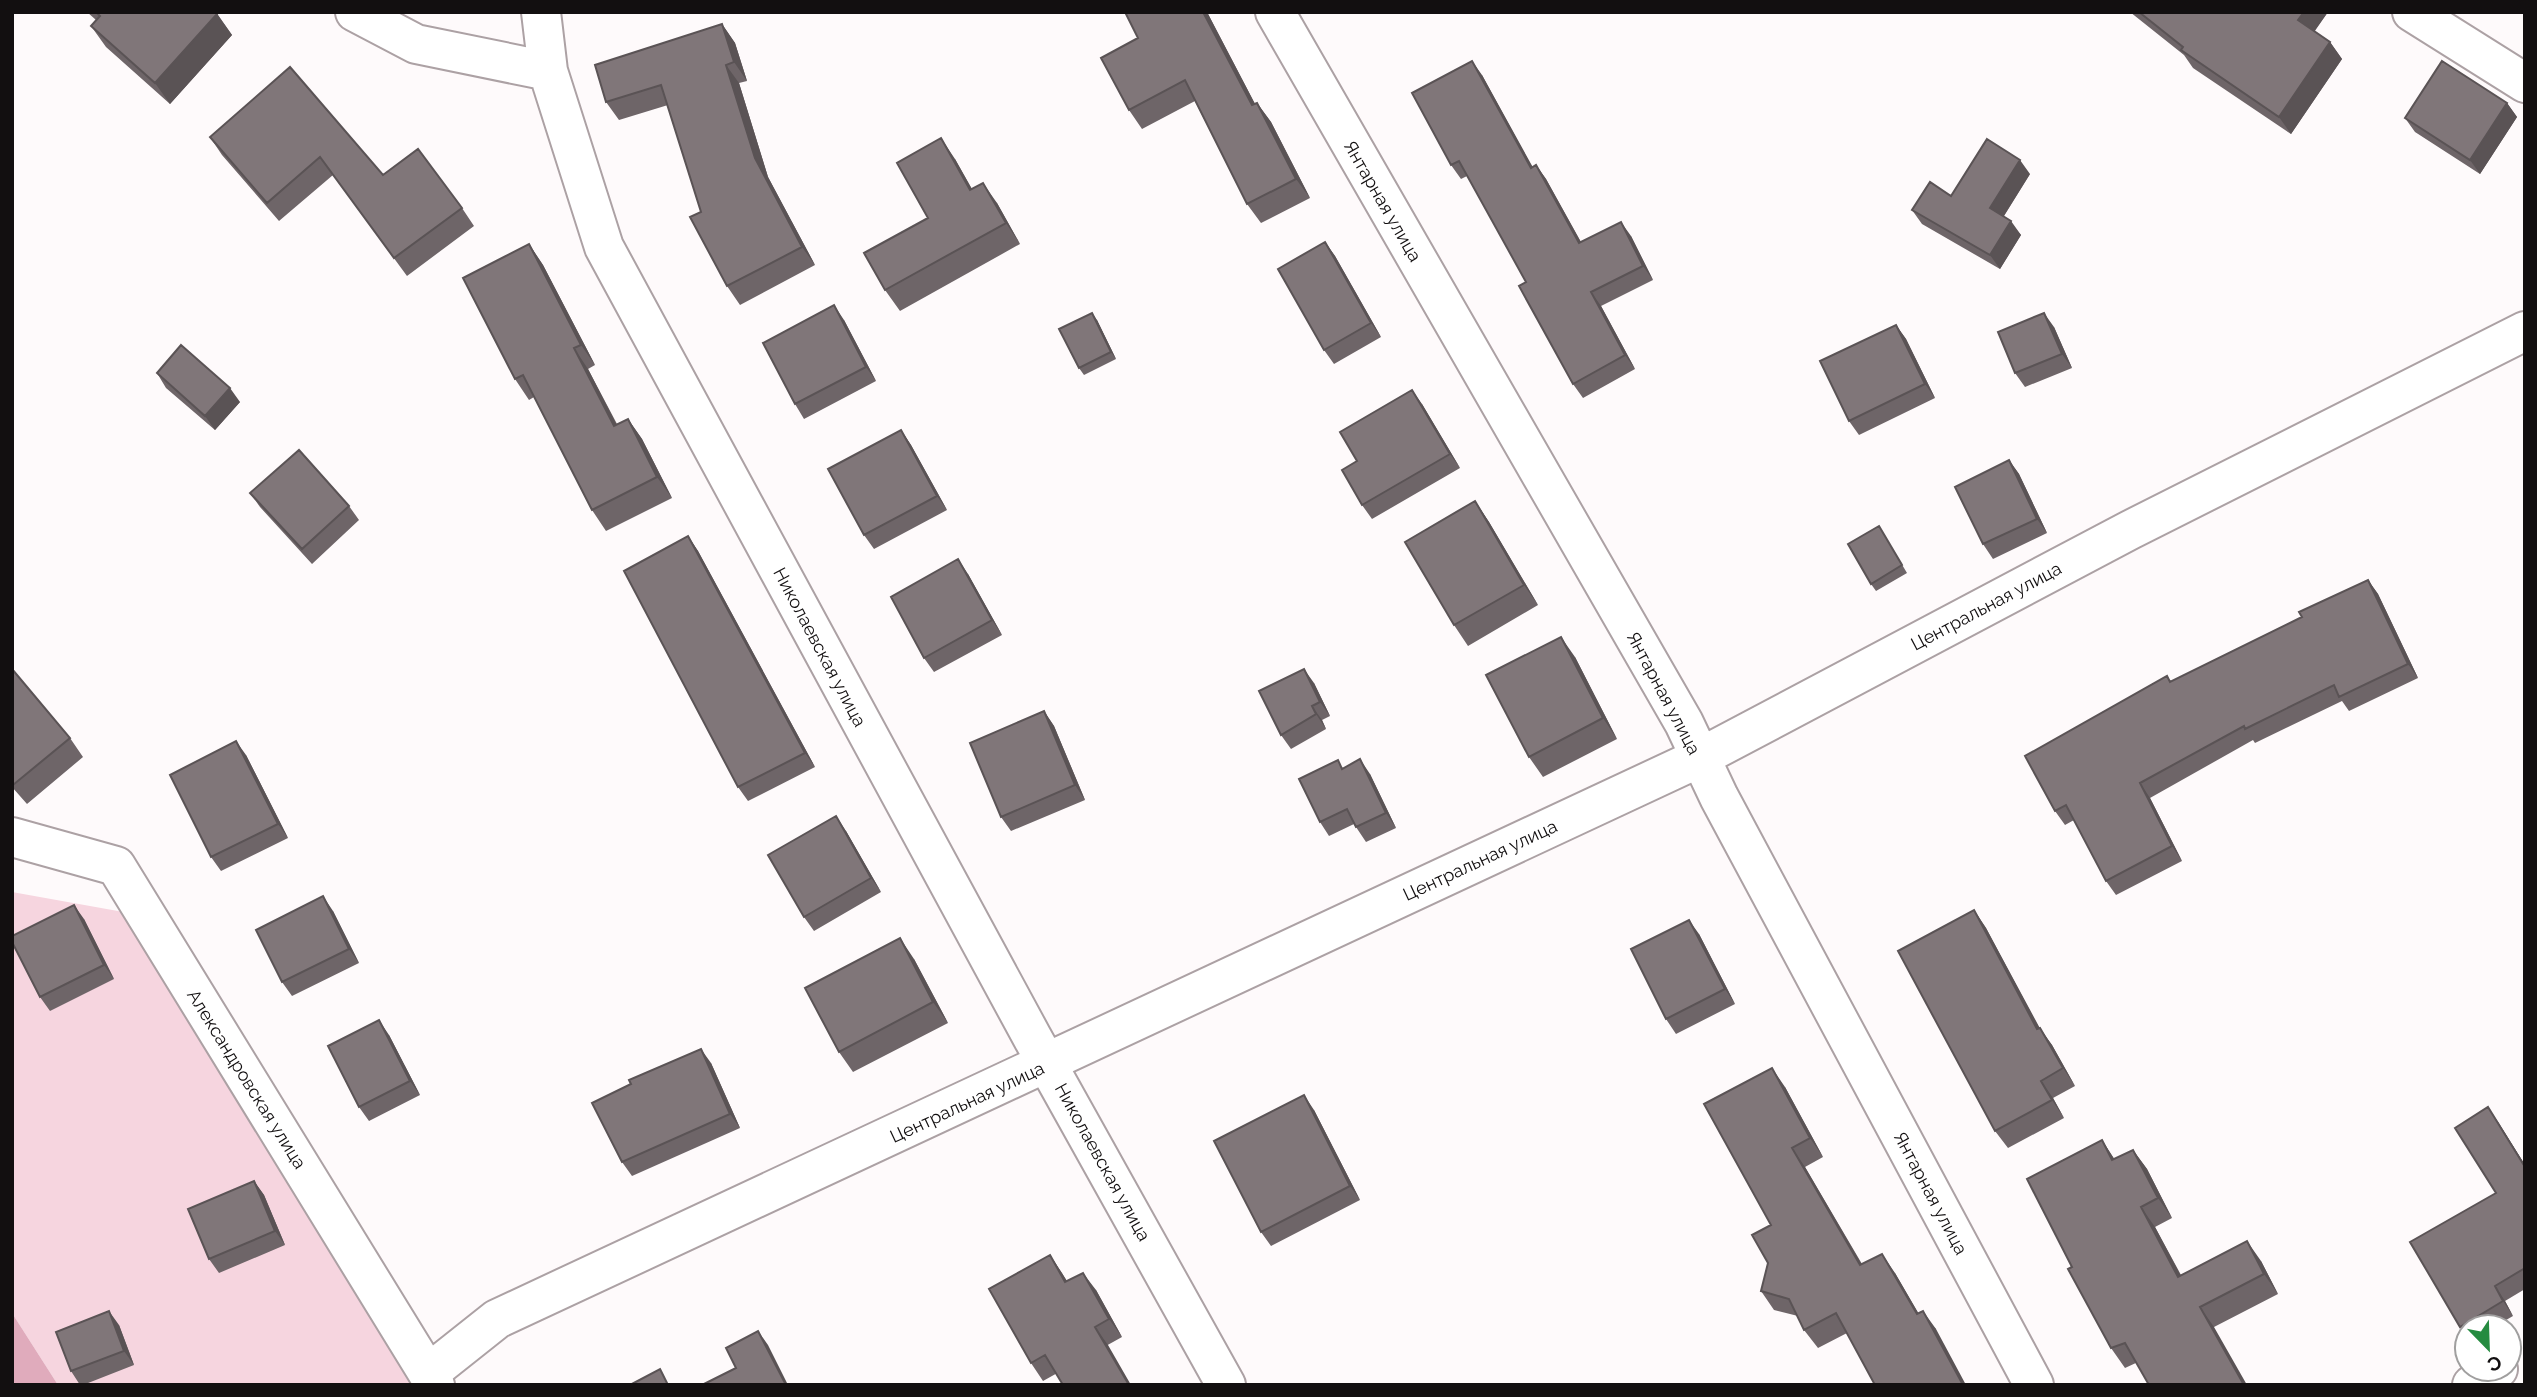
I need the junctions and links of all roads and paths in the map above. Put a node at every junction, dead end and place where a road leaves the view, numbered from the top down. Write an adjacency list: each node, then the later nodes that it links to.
1 (355, 12): 5 (street)
2 (541, 12): 5 (street, Николаевская улица)
3 (1275, 12): 8 (street, Янтарная улица)
4 (2412, 12): 6 (street)
5 (548, 71): 10 (street, Николаевская улица)
6 (2525, 83)
7 (2525, 331): 8 (street, Центральная улица)
8 (1699, 758): 10 (street, Центральная улица); 13 (street, Янтарная улица)
9 (12, 836): 11 (street, Александровская улица)
10 (1048, 1064): 11 (street, Центральная улица); 12 (street, Николаевская улица)
11 (432, 1379)
12 (1226, 1385)
13 (2034, 1385)

